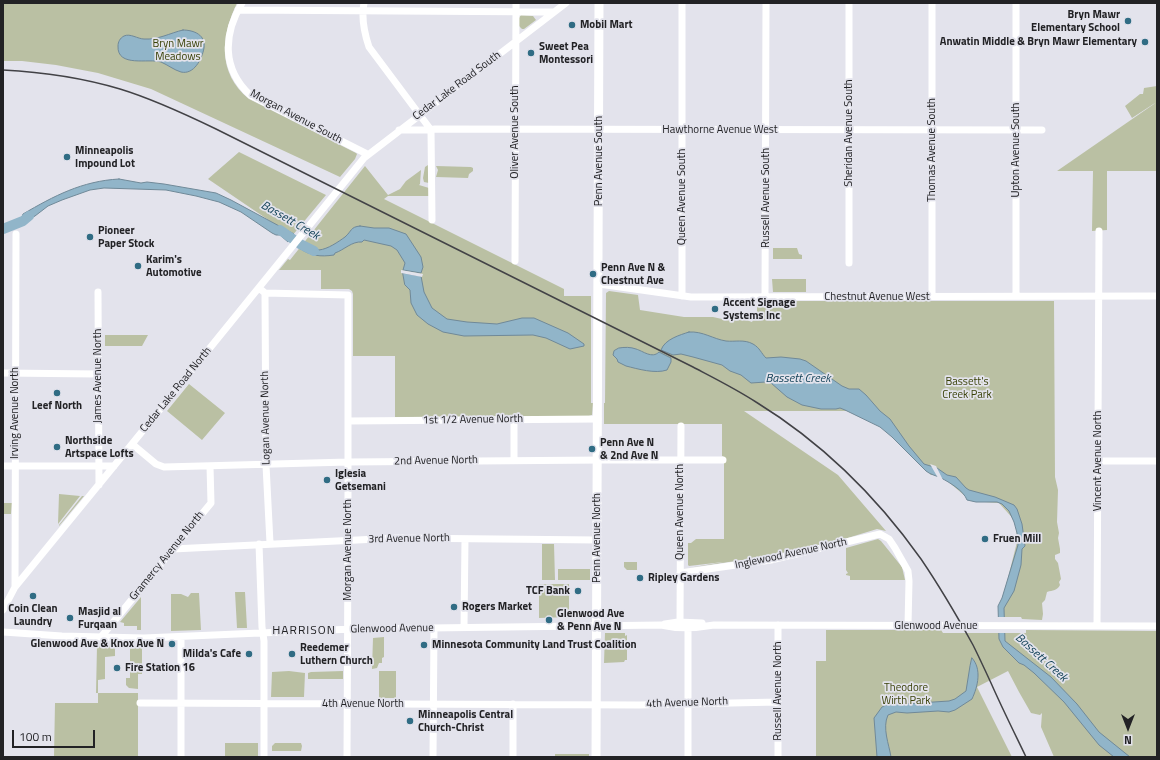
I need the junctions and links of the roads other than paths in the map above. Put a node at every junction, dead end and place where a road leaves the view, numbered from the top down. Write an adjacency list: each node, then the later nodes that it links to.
1 (516, 3): 11 (street, Oliver Avenue South)
2 (566, 3): 12 (street, Cedar Lake Road South)
3 (599, 3): 18 (main road, Penn Avenue South)
4 (682, 3): 19 (street, Queen Avenue South)
5 (766, 3): 20 (street, Russell Avenue South)
6 (849, 3): 21 (street, Sheridan Avenue South)
7 (932, 3): 22 (street, Thomas Avenue South)
8 (1016, 3): 23 (street, Upton Avenue South)
9 (240, 6): 10 (street); 25 (street, Morgan Avenue South)
10 (363, 6): 11 (street); 14 (street)
11 (516, 11): 12 (street); 13 (street, Oliver Avenue South)
12 (554, 12): 13 (street, Cedar Lake Road South)
13 (515, 42): 14 (street, Cedar Lake Road South); 15 (street, Oliver Avenue South)
14 (420, 114): 16 (street, Cedar Lake Road South); 17 (street)
15 (516, 129): 17 (street, Hawthorne Avenue West); 18 (street, Hawthorne Avenue West); 30 (street, Oliver Avenue South)
16 (399, 130): 17 (street, Hawthorne Avenue West); 25 (street, Cedar Lake Road South)
17 (431, 130): 27 (street)
18 (599, 130): 19 (street, Hawthorne Avenue West); 32 (main road, Penn Avenue South)
19 (682, 130): 20 (street, Hawthorne Avenue West); 35 (street, Queen Avenue South)
20 (766, 130): 21 (street, Hawthorne Avenue West); 40 (street, Russell Avenue South)
21 (849, 130): 22 (street, Hawthorne Avenue West); 31 (street, Sheridan Avenue South)
22 (932, 130): 23 (street, Hawthorne Avenue West); 36 (street, Thomas Avenue South)
23 (1016, 130): 24 (street, Hawthorne Avenue West); 37 (street, Upton Avenue South)
24 (1042, 130)
25 (367, 154): 26 (street, Cedar Lake Road South)
26 (352, 172): 33 (street, Cedar Lake Road North)
27 (432, 220)
28 (1099, 232): 38 (street, Vincent Avenue North)
29 (16, 237): 43 (street, Irving Avenue North)
30 (515, 262)
31 (849, 263)
32 (599, 288): 35 (street, Chestnut Avenue West); 41 (main road, Penn Avenue South)
33 (262, 290): 47 (street, Morgan Avenue North); 49 (street, Cedar Lake Road North); 57 (street, Logan Avenue North)
34 (98, 292): 44 (street, James Avenue North)
35 (682, 296): 40 (street, Chestnut Avenue West)
36 (932, 296): 37 (street, Chestnut Avenue West); 40 (street, Chestnut Avenue West)
37 (1016, 296): 38 (street, Chestnut Avenue West)
38 (1098, 296): 39 (street, Chestnut Avenue West); 54 (street, Vincent Avenue North)
39 (1157, 296)
40 (765, 297)
41 (598, 320): 46 (main road, Penn Avenue North)
42 (3, 373): 43 (street)
43 (15, 374): 44 (street); 59 (street, Irving Avenue North)
44 (98, 374): 60 (street, James Avenue North)
45 (514, 419): 46 (street, 1st 1/2 Avenue North); 47 (street, 1st 1/2 Avenue North); 50 (street)
46 (598, 419): 51 (main road, Penn Avenue North)
47 (348, 421): 56 (street, Morgan Avenue North)
48 (681, 426): 52 (street, Queen Avenue North)
49 (132, 444): 61 (street, Cedar Lake Road North); 62 (street, 2nd Avenue North)
50 (514, 460): 51 (street, 2nd Avenue North); 56 (street, 2nd Avenue North)
51 (598, 460): 52 (street, 2nd Avenue North); 65 (main road, Penn Avenue North)
52 (681, 460): 53 (street, 2nd Avenue North); 70 (street, Queen Avenue North)
53 (723, 460)
54 (1098, 461): 55 (street); 79 (street, Vincent Avenue North)
55 (1157, 461)
56 (348, 462): 57 (street, 2nd Avenue North); 66 (street, Morgan Avenue North)
57 (266, 465): 62 (street, 2nd Avenue North); 67 (street, Logan Avenue North)
58 (3, 466): 59 (street)
59 (15, 466): 60 (street); 71 (street, Irving Avenue North)
60 (99, 466): 61 (street); 63 (street, James Avenue North)
61 (114, 466): 63 (street, Cedar Lake Road North)
62 (210, 466): 69 (street, Gramercy Avenue North)
63 (99, 485): 71 (street, Cedar Lake Road North)
64 (464, 539): 65 (street, 3rd Avenue North); 66 (street, 3rd Avenue North); 81 (street)
65 (597, 540): 74 (main road, Penn Avenue North)
66 (348, 541): 67 (street, 3rd Avenue North); 84 (street, Morgan Avenue North)
67 (270, 543): 68 (street, 3rd Avenue North)
68 (258, 544): 69 (street, 3rd Avenue North); 86 (street)
69 (173, 549): 87 (street, Gramercy Avenue North)
70 (680, 573): 73 (street, Queen Avenue North); 78 (street, Inglewood Avenue North)
71 (15, 587): 72 (street, Cedar Lake Road North)
72 (3, 610)
73 (680, 622): 75 (street, Glenwood Avenue); 76 (street, Glenwood Avenue)
74 (597, 625): 75 (street, Glenwood Avenue); 81 (street, Glenwood Avenue); 97 (main road, Penn Avenue North)
75 (661, 625): 82 (street, Glenwood Avenue)
76 (714, 625): 77 (street, Glenwood Avenue); 82 (street, Glenwood Avenue)
77 (778, 625): 78 (street, Glenwood Avenue); 89 (street, Russell Avenue North)
78 (908, 625): 79 (street, Glenwood Avenue)
79 (1097, 626): 80 (street, Glenwood Avenue)
80 (1157, 626)
81 (464, 627): 83 (street, Glenwood Avenue)
82 (688, 627): 96 (street)
83 (434, 628): 84 (street, Glenwood Avenue); 94 (street)
84 (347, 630): 86 (street, Glenwood Avenue); 93 (street, Morgan Avenue North)
85 (3, 632): 87 (street, Glenwood Avenue)
86 (263, 634): 88 (street, Glenwood Avenue); 92 (street)
87 (101, 637): 88 (street, Glenwood Avenue)
88 (181, 637): 91 (street)
89 (778, 702): 96 (street, 4th Avenue North); 105 (street, Russell Avenue North)
90 (140, 703): 91 (street, 4th Avenue North)
91 (181, 703): 92 (street, 4th Avenue North); 98 (street)
92 (264, 704): 93 (street, 4th Avenue North); 99 (street)
93 (347, 704): 94 (street, 4th Avenue North); 100 (street, Morgan Avenue North)
94 (434, 704): 95 (street, 4th Avenue North); 101 (street)
95 (513, 704): 97 (street, 4th Avenue North); 102 (street)
96 (688, 704): 97 (street, 4th Avenue North); 104 (street)
97 (596, 705): 103 (main road, Penn Avenue North)
98 (181, 757)
99 (264, 757)
100 (347, 757)
101 (433, 757)
102 (513, 757)
103 (596, 757)
104 (688, 757)
105 (778, 757)

